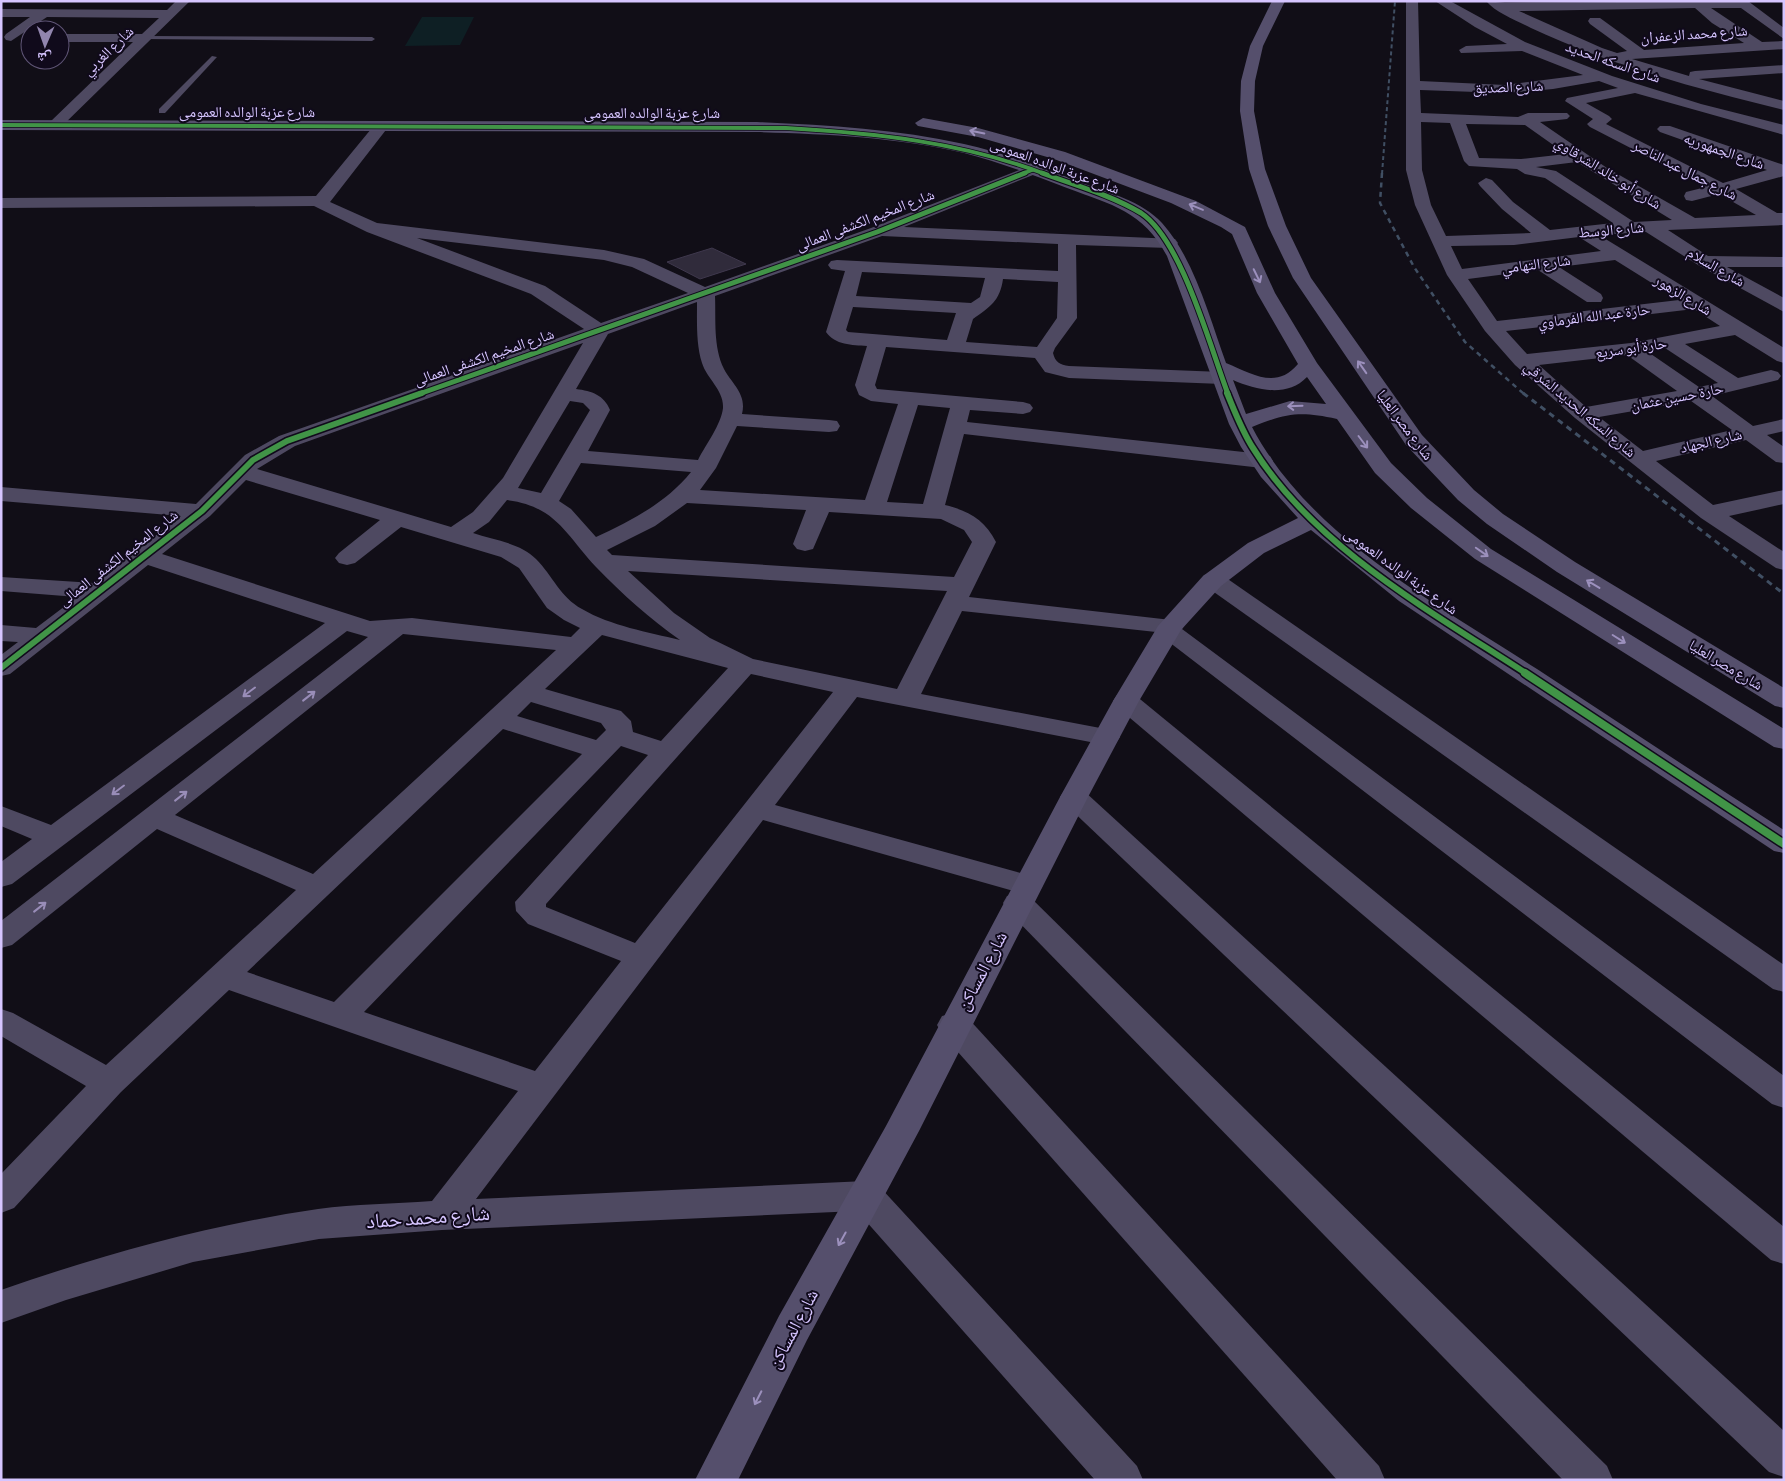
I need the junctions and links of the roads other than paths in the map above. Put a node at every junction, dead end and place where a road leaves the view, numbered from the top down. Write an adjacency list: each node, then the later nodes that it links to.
1 (184, 1): 13 (street, شارع الغربي)
2 (1279, 1): 84 (street, شارع مصر العليا)
3 (1412, 1): 48 (street, شارع السكه الحديد الشرقي)
4 (1441, 1): 20 (street, شارع السكه الحديد)
5 (1742, 2): 8 (street); 11 (street)
6 (1496, 4): 7 (street); 19 (street, شارع السكه الحديد)
7 (1562, 4): 8 (street); 16 (street)
8 (1698, 4): 15 (street)
9 (41, 7): 10 (street); 13 (street); 22 (street)
10 (1, 13)
11 (1754, 13): 12 (street); 21 (street)
12 (1774, 13)
13 (171, 14): 25 (street, شارع الغربي)
14 (1698, 20): 15 (street)
15 (1717, 20): 28 (street)
16 (1594, 21): 17 (street); 31 (street)
17 (1618, 21)
18 (1560, 22): 19 (street)
19 (1531, 24): 32 (street, شارع السكه الحديد)
20 (1499, 36): 27 (street, شارع السكه الحديد); 27 (street)
21 (1784, 36)
22 (6, 37): 23 (street)
23 (20, 38)
24 (70, 38): 25 (street)
25 (145, 38): 26 (lane); 51 (street, شارع الغربي)
26 (372, 39)
27 (1525, 47): 36 (street, شارع السكه الحديد)
28 (1775, 47): 29 (street, شارع محمد الزعفران)
29 (1713, 48): 30 (street, شارع محمد الزعفران); 34 (street)
30 (1692, 49): 31 (street, شارع محمد الزعفران); 35 (street)
31 (1640, 54): 32 (street, شارع محمد الزعفران)
32 (1607, 56): 41 (street, شارع السكه الحديد)
33 (214, 57): 52 (lane)
34 (1738, 61)
35 (1719, 64)
36 (1580, 68): 38 (street); 40 (street, شارع السكه الحديد)
37 (1784, 69): 41 (street)
38 (1527, 73)
39 (1452, 75): 45 (street)
40 (1602, 76): 42 (street, شارع الصديق); 43 (street, شارع السكه الحديد)
41 (1673, 76): 46 (street, شارع السكه الحديد)
42 (1524, 88): 45 (street, شارع الصديق); 47 (street)
43 (1638, 88): 57 (street, شارع السكه الحديد); 69 (street, شارع جمال عبد الناصر)
44 (1766, 88): 46 (street)
45 (1463, 89): 48 (street, شارع الصديق)
46 (1739, 94): 49 (street, شارع السكه الحديد)
47 (1546, 101)
48 (1414, 102): 54 (street); 66 (street); 89 (street, شارع السكه الحديد الشرقي)
49 (1784, 106)
50 (1, 111): 51 (street, شارع عزبة الوالده العمومى)
51 (70, 111): 52 (street, شارع عزبة الوالده العمومى); 63 (street, شارع الغربي)
52 (162, 111): 58 (street, شارع عزبة الوالده العمومى)
53 (1661, 113): 57 (street)
54 (1521, 114): 56 (street); 66 (street); 68 (street, شارع أبو خالد الشرقاوي)
55 (830, 115): 60 (street, شارع عزبة الوالده العمومى)
56 (1562, 116)
57 (1691, 116): 65 (street); 73 (street, شارع الجمهوريه)
58 (239, 118): 59 (street, شارع عزبة الوالده العمومى); 63 (street, شارع عزبة الوالده العمومى); 64 (street, شارع عزبة الوالده العمومى)
59 (495, 120): 60 (street, شارع عزبة الوالده العمومى); 64 (street, شارع عزبة الوالده العمومى)
60 (759, 121): 71 (street, شارع عزبة الوالده العمومى)
61 (907, 121): 84 (street, شارع عزبة الوالده العمومى, one-way to 61)
62 (1, 125): 63 (street, شارع عزبة الوالده العمومى)
63 (55, 125)
64 (381, 126): 77 (street)
65 (1784, 130)
66 (1461, 132): 67 (street); 70 (street)
67 (1486, 145)
68 (1580, 149): 70 (street); 72 (street, شارع أبو خالد الشرقاوي)
69 (1669, 161): 72 (street); 75 (street, شارع جمال عبد الناصر)
70 (1521, 164): 82 (street)
71 (1032, 170): 85 (street, شارع المخيم الكشفى العمالى); 90 (street, شارع عزبة الوالده العمومى)
72 (1602, 171): 80 (street, شارع أبو خالد الشرقاوي)
73 (1784, 171): 75 (street)
74 (1486, 183): 87 (street)
75 (1723, 189): 76 (street); 79 (street, شارع جمال عبد الناصر)
76 (1692, 196)
77 (322, 201): 78 (street); 83 (street)
78 (1, 203)
79 (1780, 221): 80 (street, شارع الوسط)
80 (1692, 224): 81 (street, شارع الوسط)
81 (1649, 226): 82 (street, شارع الوسط); 92 (street, شارع السلام)
82 (1630, 227): 86 (street, شارع الوسط)
83 (373, 228): 100 (street); 108 (street)
84 (1260, 231): 116 (street, شارع مصر العليا, one-way to 116); 141 (street, شارع مصر العليا, one-way to 84)
85 (877, 232): 88 (street); 94 (street, شارع المخيم الكشفى العمالى)
86 (1583, 232): 87 (street, شارع الوسط); 91 (street, شارع الزهور)
87 (1549, 237): 89 (street, شارع الوسط)
88 (1067, 239): 90 (street); 99 (street)
89 (1439, 242): 98 (street, شارع السكه الحديد الشرقي)
90 (1169, 243): 117 (street, شارع عزبة الوالده العمومى)
91 (1616, 254): 95 (street, شارع التهامي); 104 (street, شارع الزهور)
92 (1704, 261): 93 (street); 103 (street, شارع السلام)
93 (1784, 262)
94 (791, 263): 96 (street); 100 (street, شارع المخيم الكشفى العمالى)
95 (1542, 264): 98 (street, شارع التهامي); 101 (street)
96 (855, 266): 97 (street); 102 (street)
97 (995, 273): 99 (street); 105 (street)
98 (1456, 275): 106 (street, شارع السكه الحديد الشرقي)
99 (1067, 277): 114 (street)
100 (706, 294): 108 (street, شارع المخيم الكشفى العمالى); 127 (street)
101 (1594, 298)
102 (844, 300): 105 (street); 109 (street)
103 (1780, 300)
104 (1696, 303): 106 (street, حارة عبد الله الفرماوي); 107 (street, شارع الزهور)
105 (976, 309): 111 (street)
106 (1492, 327): 115 (street, شارع السكه الحديد الشرقي)
107 (1739, 328): 110 (street, حارة أبو سريع); 113 (street, شارع الزهور)
108 (600, 331): 120 (street); 138 (street, شارع المخيم الكشفى العمالى)
109 (878, 341): 111 (street); 122 (street)
110 (1670, 343): 112 (street, حارة أبو سريع); 119 (street)
111 (955, 347): 114 (street)
112 (1631, 349): 115 (street, حارة أبو سريع); 121 (street)
113 (1780, 352)
114 (1043, 353): 117 (street)
115 (1522, 361): 126 (street, شارع السكه الحديد الشرقي)
116 (1308, 364): 117 (street); 125 (street, شارع مصر العليا)
117 (1220, 373): 128 (street, شارع عزبة الوالده العمومى)
118 (1772, 376): 119 (street, حارة حسين عثمان)
119 (1736, 385): 121 (street, حارة حسين عثمان)
120 (564, 394): 133 (street); 139 (street)
121 (1696, 394): 126 (street, حارة حسين عثمان); 132 (street)
122 (910, 399): 123 (street); 147 (street)
123 (962, 403): 124 (street); 131 (street)
124 (1023, 408)
125 (1343, 414): 128 (street, one-way to 128); 145 (street, شارع مصر العليا, one-way to 145)
126 (1582, 414): 135 (street, شارع السكه الحديد الشرقي)
127 (730, 419): 130 (street); 137 (street)
128 (1240, 424): 136 (street, شارع عزبة الوالده العمومى)
129 (1784, 424): 132 (street, شارع الجهاد)
130 (829, 426)
131 (955, 427): 136 (street); 149 (street)
132 (1748, 433): 134 (street); 135 (street, شارع الجهاد)
133 (574, 456): 137 (street); 144 (street)
134 (1784, 457)
135 (1639, 458): 150 (street, شارع السكه الحديد الشرقي)
136 (1262, 461): 152 (street, شارع عزبة الوالده العمومى)
137 (705, 467): 142 (street)
138 (241, 471): 148 (street, شارع المخيم الكشفى العمالى); 151 (street)
139 (502, 493): 144 (street); 153 (street)
140 (1, 494): 148 (street)
141 (1466, 495): 145 (street); 174 (street, شارع مصر العليا, one-way to 141)
142 (682, 496): 146 (street); 155 (street)
143 (1784, 497): 150 (street)
144 (547, 503): 155 (street)
145 (1419, 503): 178 (street, شارع مصر العليا, one-way to 178)
146 (820, 504): 147 (street); 154 (street)
147 (874, 508): 149 (street)
148 (202, 511): 156 (street, شارع المخيم الكشفى العمالى)
149 (932, 512): 162 (street)
150 (1709, 513): 158 (street, شارع السكه الحديد الشرقي)
151 (397, 518): 153 (street); 157 (street)
152 (1314, 520): 159 (street, شارع المساكن); 186 (street, شارع عزبة الوالده العمومى)
153 (455, 535): 167 (street)
154 (805, 544)
155 (599, 555): 162 (street); 169 (street)
156 (144, 556): 161 (street, شارع المخيم الكشفى العمالى); 163 (street)
157 (347, 558)
158 (1784, 563)
159 (1213, 580): 165 (street, شارع المساكن); 193 (street)
160 (1, 584): 161 (street)
161 (99, 591): 168 (street, شارع المخيم الكشفى العمالى)
162 (958, 594): 165 (street); 173 (street)
163 (344, 621): 164 (street); 185 (street, one-way to 185)
164 (395, 628): 167 (street); 184 (street, one-way to 164)
165 (1169, 628): 175 (street, شارع المساكن); 199 (street)
166 (1, 633): 168 (street)
167 (586, 635): 169 (street); 172 (street)
168 (42, 636): 170 (street, شارع المخيم الكشفى العمالى)
169 (745, 665): 171 (street); 180 (street)
170 (1, 668)
171 (850, 688): 173 (street); 182 (street)
172 (525, 692): 176 (street); 179 (street)
173 (905, 698): 177 (street)
174 (1784, 700)
175 (1126, 702): 177 (street, شارع المساكن); 203 (street)
176 (497, 718): 179 (street); 188 (street)
177 (1106, 737): 181 (street, شارع المساكن)
178 (1784, 741)
179 (609, 743): 180 (street); 194 (street)
180 (666, 752): 191 (street)
181 (1074, 797): 189 (street, شارع المساكن); 205 (street)
182 (756, 809): 189 (street); 191 (street)
183 (1, 815): 185 (street)
184 (155, 816): 188 (street); 190 (street, one-way to 184)
185 (54, 838): 187 (street)
186 (1784, 844)
187 (1, 878)
188 (317, 888): 192 (street)
189 (1023, 894): 196 (street, شارع المساكن); 209 (street)
190 (1, 937)
191 (641, 957): 198 (street)
192 (223, 976): 194 (street); 197 (street)
193 (1784, 981)
194 (339, 1017): 198 (street)
195 (1, 1021): 197 (street)
196 (954, 1025): 200 (street, شارع المساكن); 208 (street)
197 (109, 1083): 201 (street)
198 (541, 1086): 202 (street)
199 (1784, 1095)
200 (866, 1196): 202 (street, شارع محمد حماد); 206 (street, شارع المساكن, one-way to 206); 207 (street)
201 (1, 1198)
202 (442, 1215): 204 (street, شارع محمد حماد)
203 (1784, 1249)
204 (1, 1307)
205 (1784, 1458)
206 (716, 1480)
207 (1122, 1480)
208 (1364, 1480)
209 (1592, 1480)

